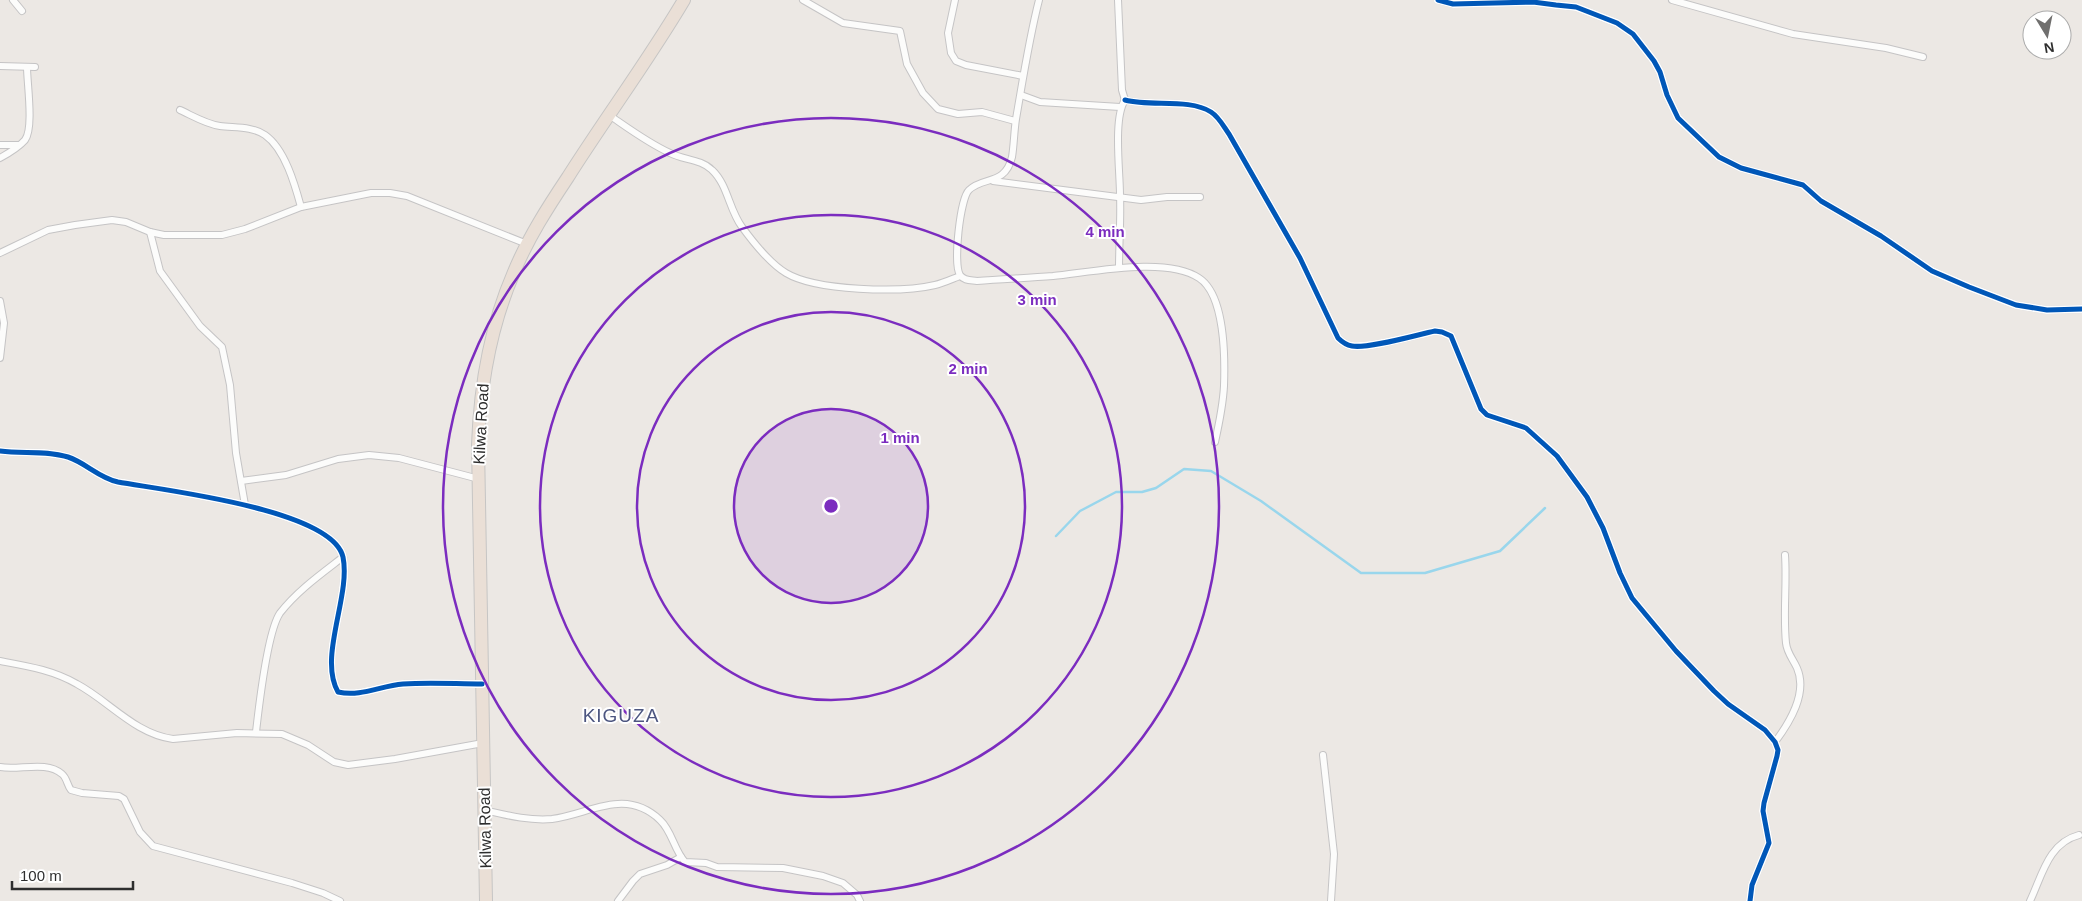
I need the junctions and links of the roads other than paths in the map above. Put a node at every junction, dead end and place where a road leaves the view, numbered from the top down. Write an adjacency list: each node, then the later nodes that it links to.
1 (13, 0): 9 (street)
2 (684, 0): 19 (highway, Kilwa Road)
3 (803, 0): 20 (street)
4 (954, 0): 14 (street)
5 (1040, 0): 14 (street)
6 (1118, 0): 16 (street)
7 (1438, 0): 34 (street)
8 (1672, 0): 10 (street)
9 (22, 11)
10 (1923, 57)
11 (0, 66): 12 (street)
12 (27, 67): 13 (street); 22 (street)
13 (35, 67)
14 (1024, 76): 15 (street)
15 (1021, 95): 17 (street); 20 (street)
16 (1125, 100): 17 (street); 47 (street)
17 (1120, 107): 25 (street)
18 (180, 110): 27 (street)
19 (609, 115): 29 (highway, Kilwa Road); 32 (street)
20 (1015, 121): 24 (street)
21 (0, 145): 22 (street)
22 (19, 146): 23 (street)
23 (0, 158)
24 (992, 181): 25 (street); 32 (street)
25 (1120, 196): 26 (street); 31 (street)
26 (1200, 197)
27 (302, 207): 28 (street); 29 (street)
28 (150, 232): 30 (street); 39 (street)
29 (527, 244): 38 (highway, Kilwa Road)
30 (0, 253)
31 (1119, 268): 32 (street); 36 (street)
32 (960, 276)
33 (0, 301): 35 (street)
34 (2082, 309)
35 (0, 358)
36 (1215, 442)
37 (0, 450): 40 (street)
38 (479, 479): 39 (street); 44 (highway, Kilwa Road)
39 (241, 481): 40 (street)
40 (245, 506): 42 (street)
41 (1786, 555): 47 (street)
42 (343, 557): 44 (street); 45 (street)
43 (0, 661): 45 (street)
44 (482, 684): 46 (highway, Kilwa Road)
45 (256, 732): 46 (street)
46 (483, 742): 50 (highway, Kilwa Road)
47 (1775, 742): 58 (street)
48 (1323, 755): 57 (street)
49 (0, 766): 53 (street)
50 (484, 810): 52 (street); 54 (highway, Kilwa Road)
51 (2079, 835): 59 (street)
52 (681, 857): 55 (street); 56 (street)
53 (340, 901)
54 (486, 901)
55 (618, 901)
56 (860, 901)
57 (1332, 901)
58 (1750, 901)
59 (2030, 901)

